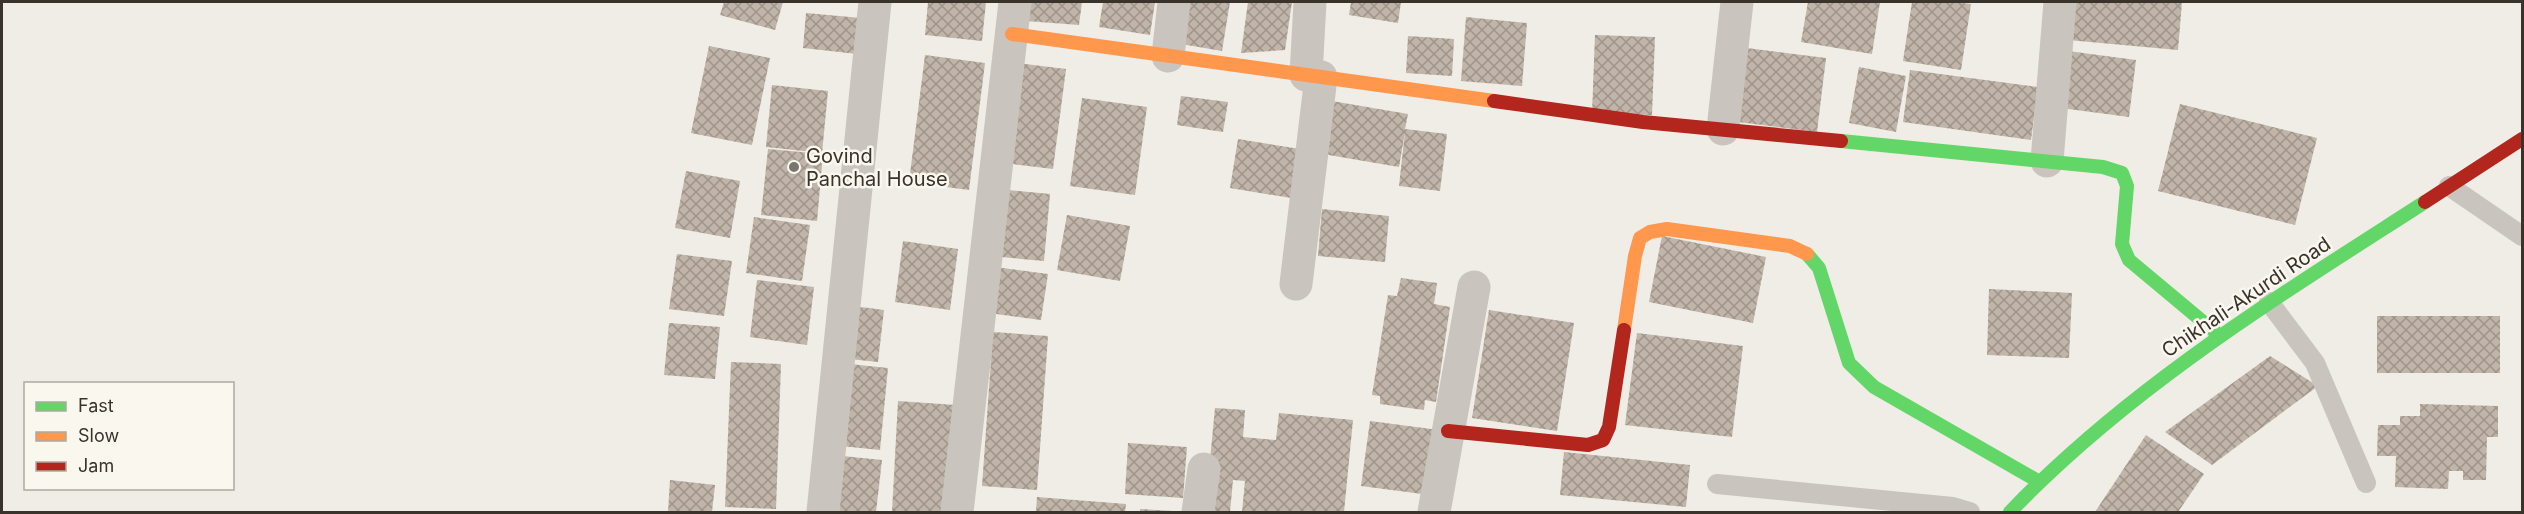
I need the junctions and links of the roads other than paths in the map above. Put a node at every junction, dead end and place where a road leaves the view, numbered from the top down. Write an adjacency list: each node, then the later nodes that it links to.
1 (874, 2): 24 (street)
2 (1015, 2): 7 (street)
3 (1174, 2): 8 (street)
4 (1310, 2): 9 (street)
5 (1737, 2): 10 (street)
6 (2060, 2): 12 (street)
7 (1011, 34): 8 (street); 25 (street)
8 (1168, 56): 9 (street)
9 (1314, 76): 10 (street); 15 (street)
10 (1723, 129): 12 (street)
11 (2523, 139): 13 (street, Chikhali-Akurdi Road)
12 (2047, 161): 18 (street)
13 (2449, 186): 14 (lane); 17 (street, Chikhali-Akurdi Road)
14 (2523, 236)
15 (1296, 284)
16 (1474, 287): 19 (street)
17 (2269, 302): 18 (street, Chikhali-Akurdi Road); 22 (lane)
18 (2220, 336): 21 (street, Chikhali-Akurdi Road)
19 (1448, 431): 21 (street); 27 (street)
20 (1204, 469): 26 (street)
21 (2038, 481): 29 (street, Chikhali-Akurdi Road)
22 (2366, 483)
23 (1717, 484): 28 (lane)
24 (823, 513)
25 (957, 513)
26 (1198, 513)
27 (1434, 513)
28 (1970, 513)
29 (2010, 513)

